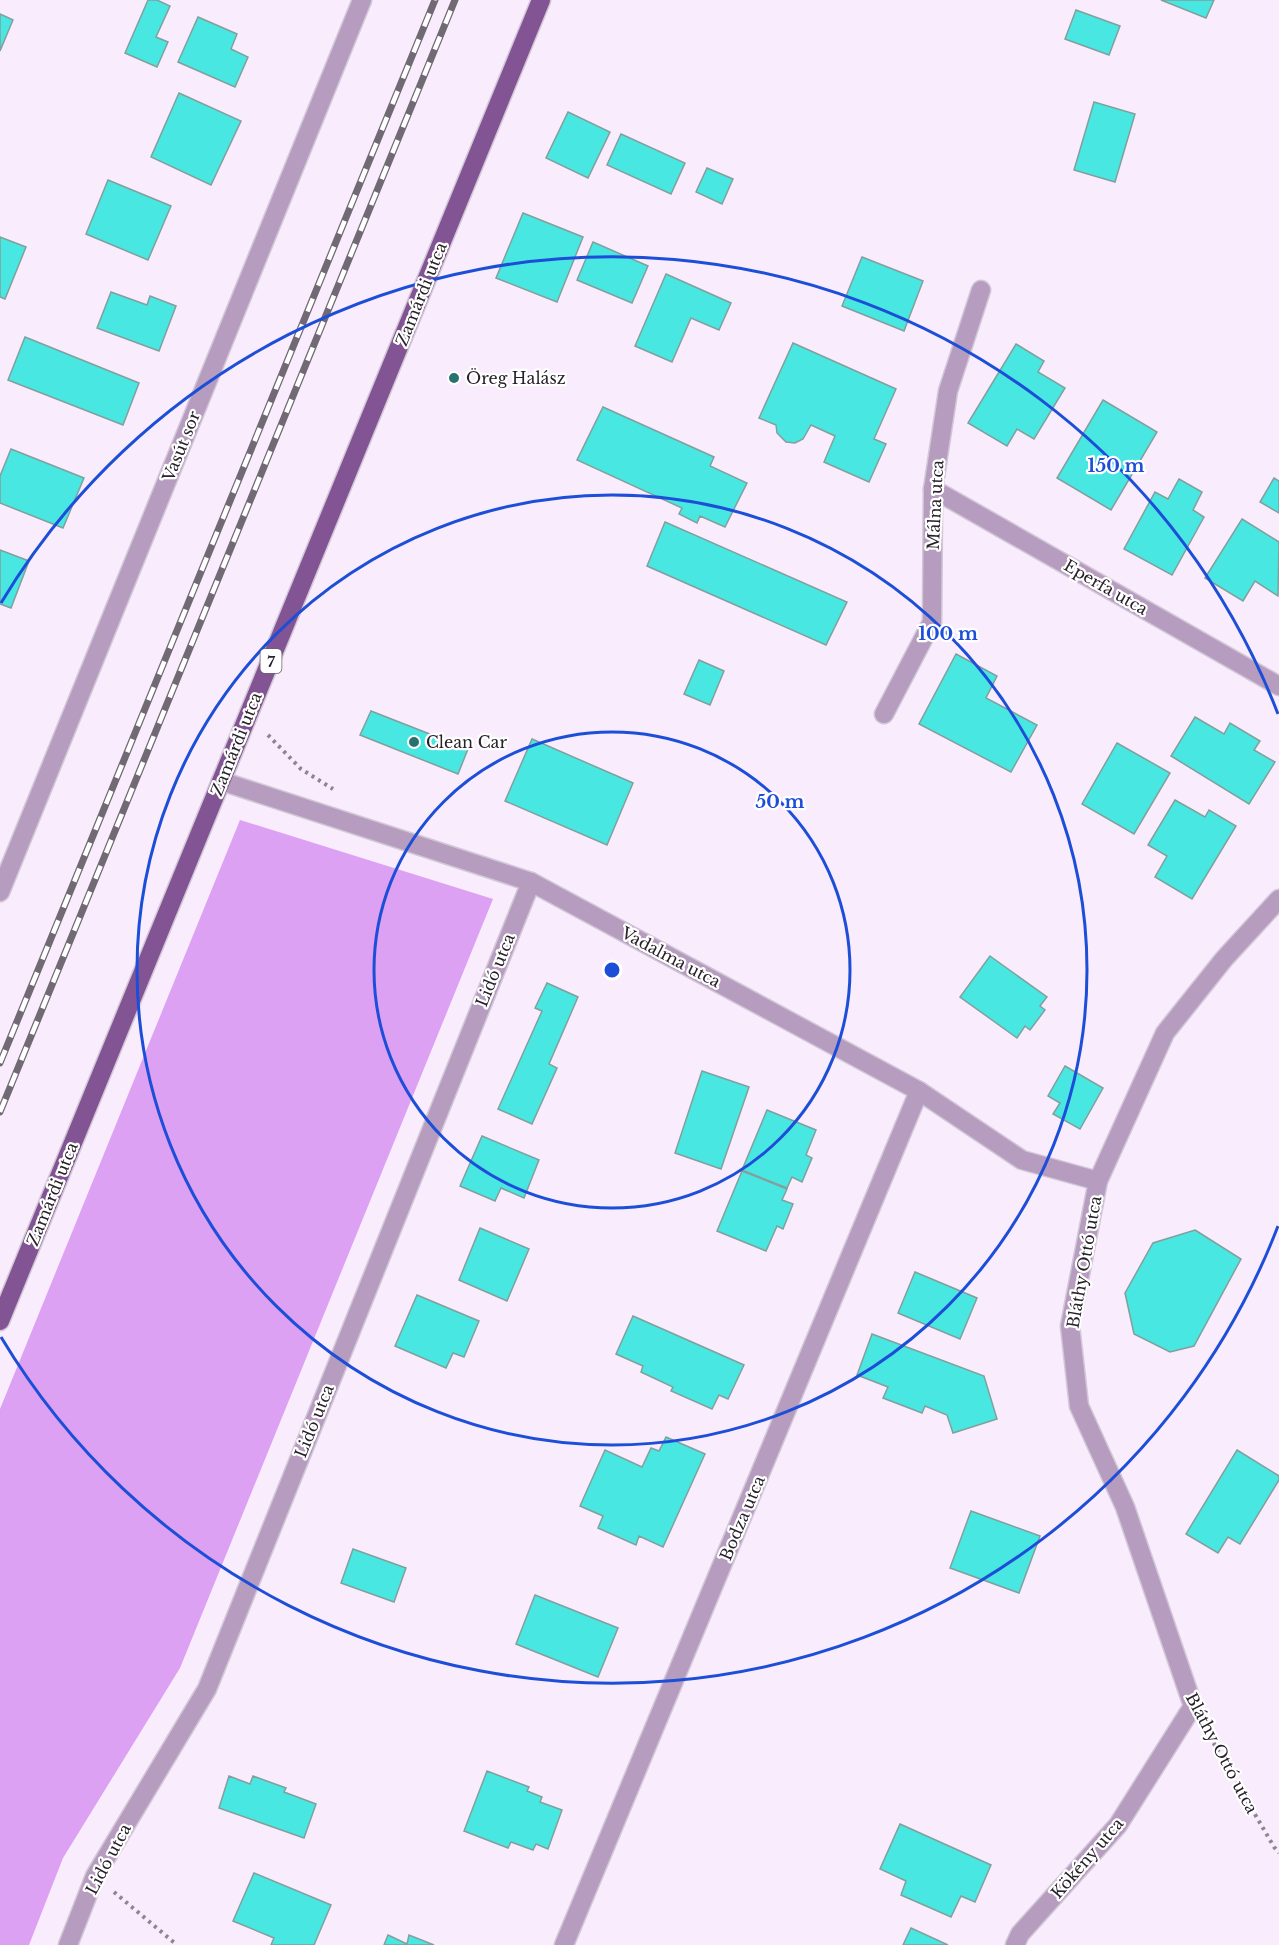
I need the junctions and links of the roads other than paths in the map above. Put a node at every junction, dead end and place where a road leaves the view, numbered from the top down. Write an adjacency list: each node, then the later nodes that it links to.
1 (362, 0): 9 (street, Vasút sor)
2 (541, 0): 7 (main road, Zamárdi utca / 7)
3 (981, 290): 4 (street, Málna utca)
4 (933, 489): 5 (street, Eperfa utca); 6 (street, Málna utca)
5 (1279, 686)
6 (884, 714)
7 (221, 781): 8 (street, Vadalma utca); 13 (main road, Zamárdi utca / 7)
8 (531, 882): 11 (street, Vadalma utca); 15 (street, Lidó utca)
9 (0, 892)
10 (1279, 899): 12 (street, Bláthy Ottó utca)
11 (919, 1091): 12 (street, Vadalma utca); 16 (street, Bodza utca)
12 (1098, 1181): 14 (street, Bláthy Ottó utca)
13 (0, 1321)
14 (1193, 1706): 17 (street, Kökény utca)
15 (68, 1945)
16 (564, 1945)
17 (1015, 1945)

